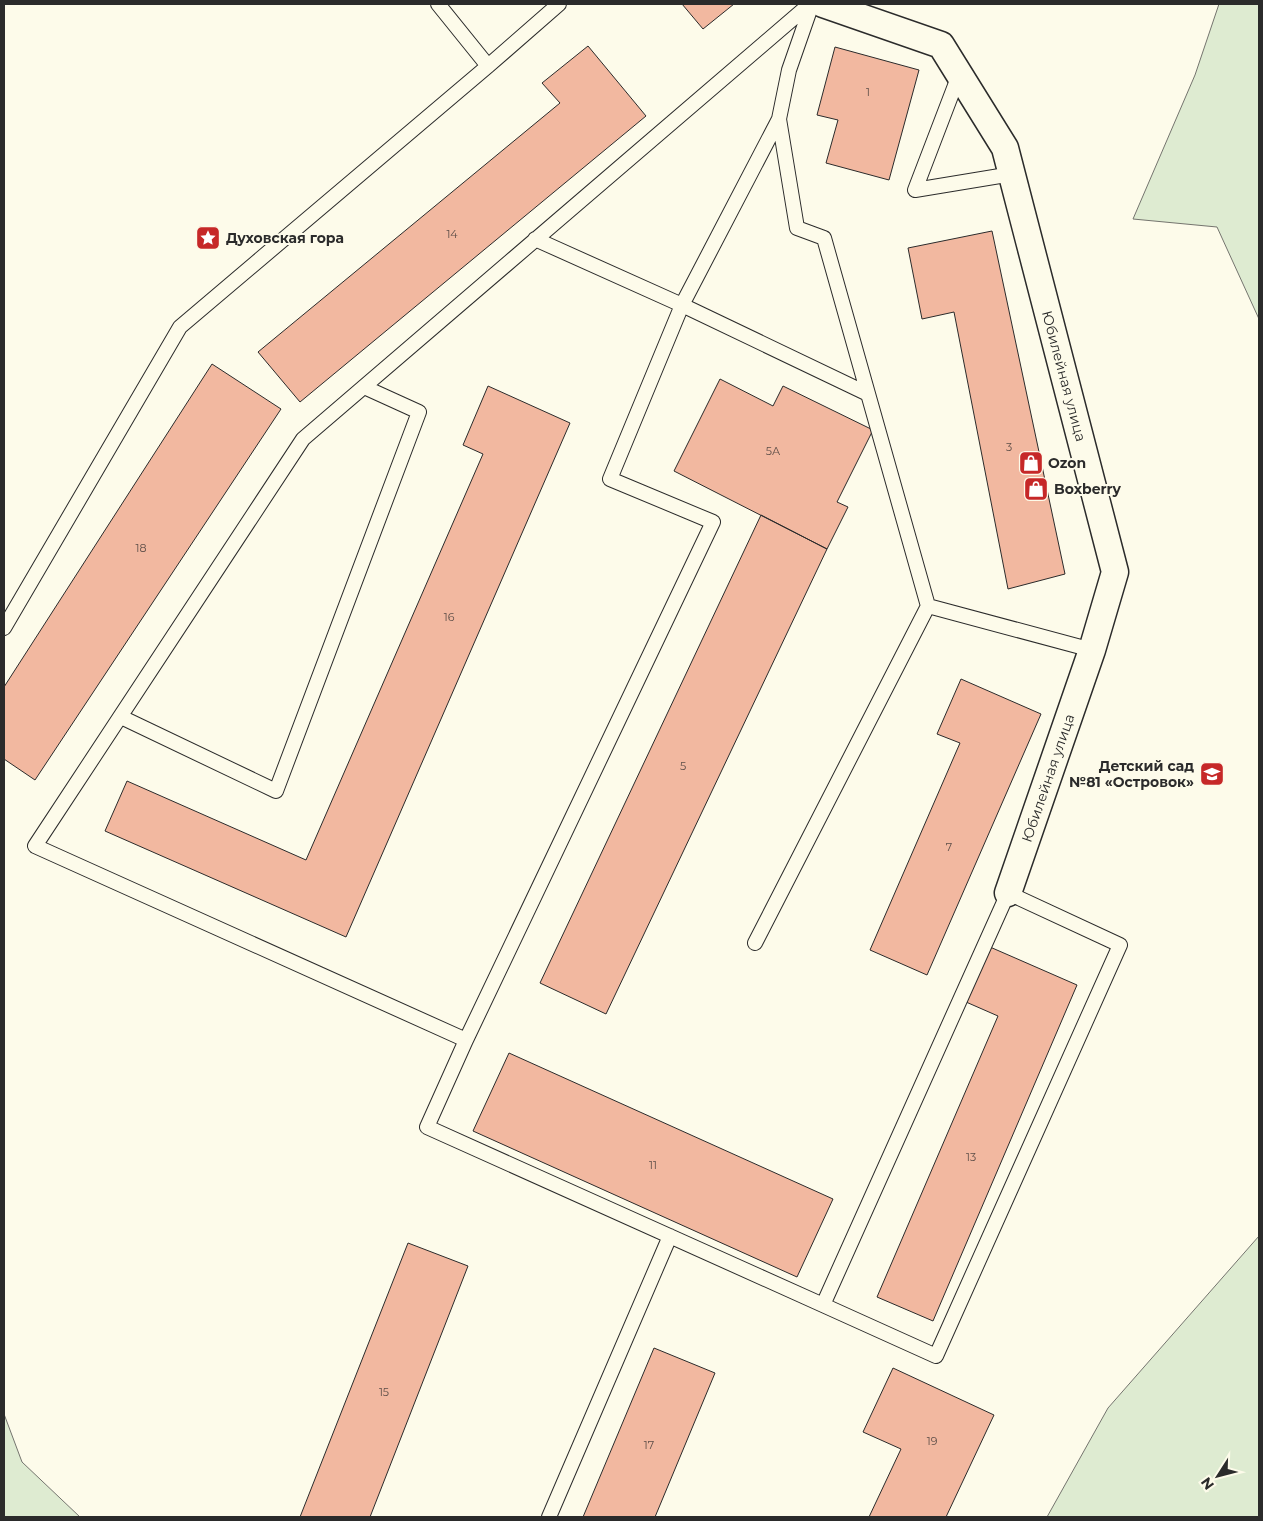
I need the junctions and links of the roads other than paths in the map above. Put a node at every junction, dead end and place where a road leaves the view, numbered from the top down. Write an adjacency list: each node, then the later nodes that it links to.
1 (438, 4): 5 (lane)
2 (558, 4): 5 (lane)
3 (811, 4): 7 (lane); 9 (lane)
4 (823, 4): 6 (street, Юбилейная улица)
5 (488, 66): 14 (lane)
6 (959, 75): 8 (street, Юбилейная улица); 8 (lane)
7 (779, 119): 10 (lane); 12 (lane)
8 (1012, 174): 15 (street, Юбилейная улица)
9 (536, 239): 10 (lane); 11 (lane)
10 (682, 305): 12 (lane); 19 (lane)
11 (364, 387): 16 (lane); 16 (lane)
12 (868, 394): 13 (lane)
13 (928, 606): 15 (lane); 18 (lane)
14 (4, 628)
15 (1092, 650): 17 (street, Юбилейная улица)
16 (121, 717): 19 (lane)
17 (1008, 893): 21 (lane); 21 (lane)
18 (755, 942)
19 (466, 1040): 20 (lane)
20 (670, 1236): 21 (lane); 22 (lane)
21 (823, 1305)
22 (550, 1517)

